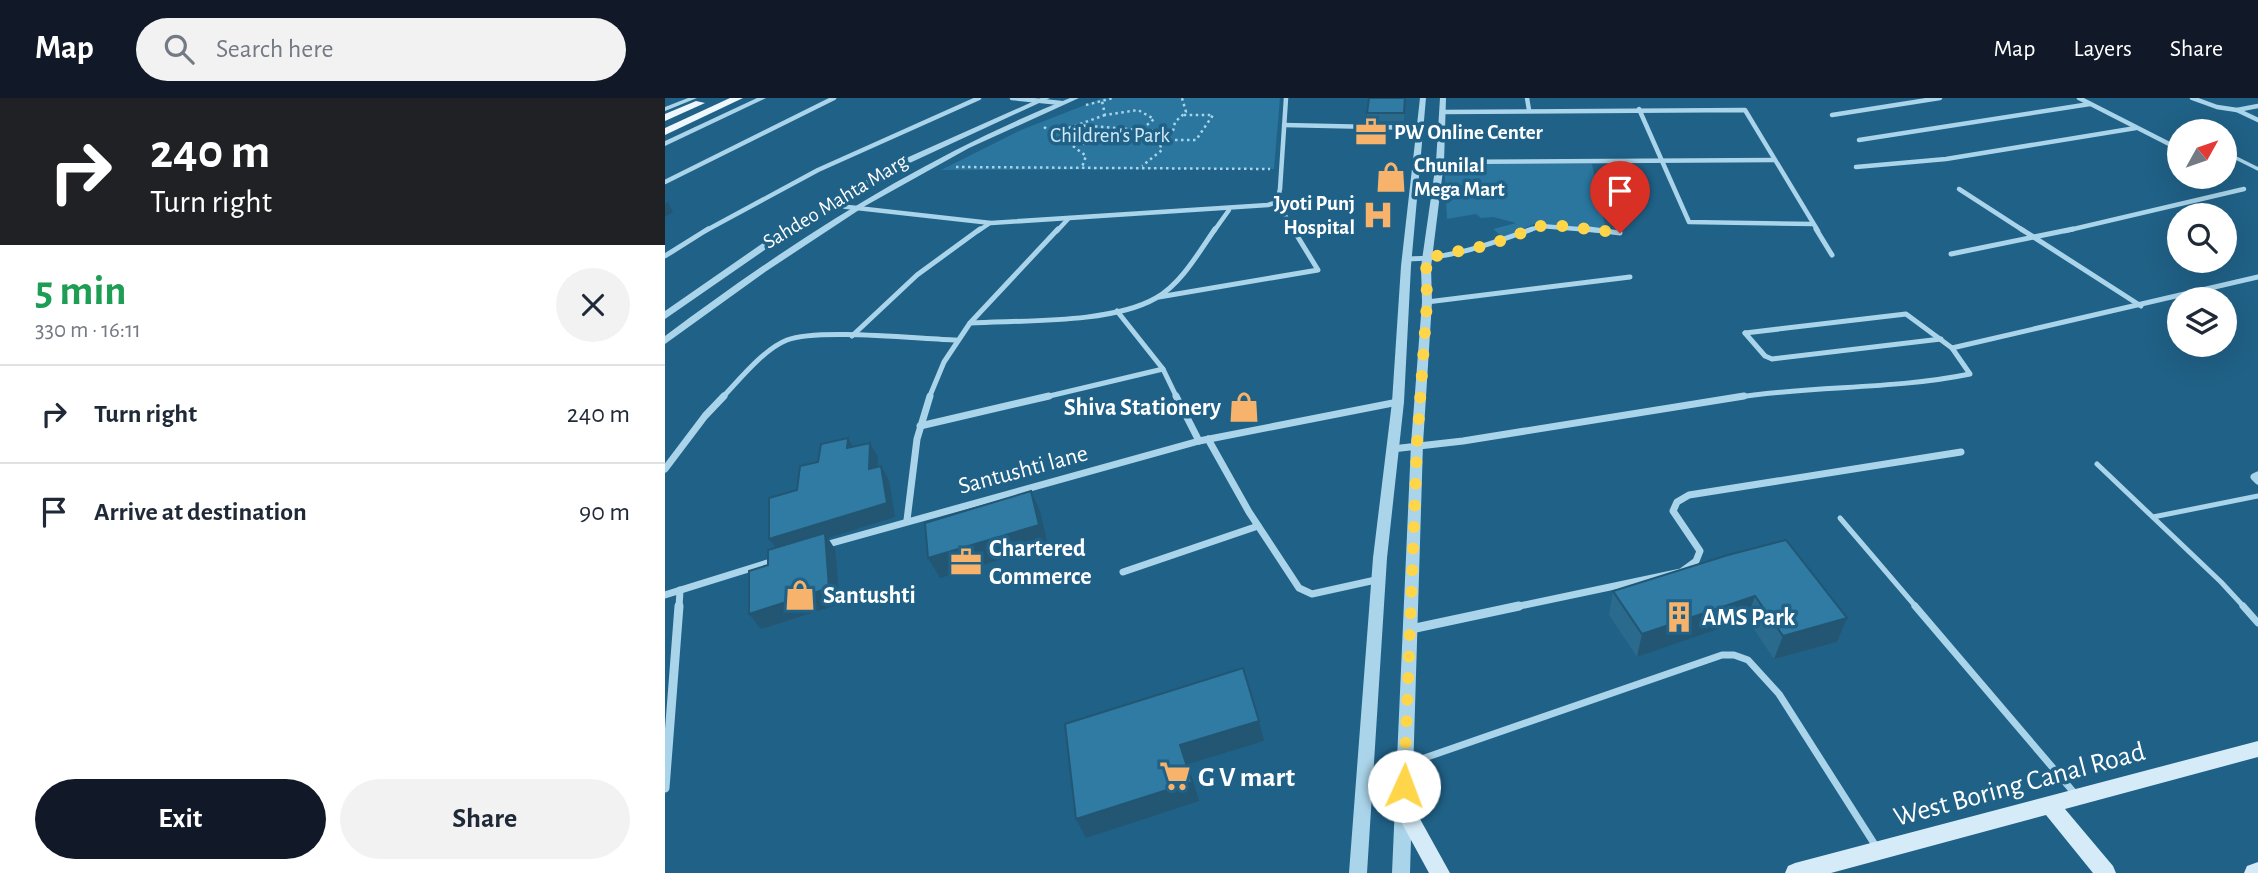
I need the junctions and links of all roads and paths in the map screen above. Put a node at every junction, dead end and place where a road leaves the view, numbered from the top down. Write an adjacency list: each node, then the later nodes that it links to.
1 (694, 98): 23 (street)
2 (711, 98): 30 (main road)
3 (738, 98): 39 (main road)
4 (763, 98): 44 (street)
5 (834, 98): 55 (street)
6 (979, 98): 69 (street)
7 (1012, 98): 16 (street)
8 (1112, 98): 17 (path)
9 (1182, 98): 28 (path)
10 (1286, 98): 34 (street)
11 (1423, 98): 35 (street)
12 (1527, 98): 25 (street)
13 (1940, 98): 29 (street)
14 (2079, 98): 20 (street)
15 (2192, 98): 26 (street)
16 (1043, 99): 18 (street); 59 (street, Sahdeo Mahta Marg)
17 (1102, 101): 19 (path); 27 (path)
18 (1061, 103): 19 (street, Sahdeo Mahta Marg); 60 (street, Sahdeo Mahta Marg)
19 (1077, 103)
20 (2089, 104): 36 (street); 41 (street)
21 (1442, 105): 25 (street); 49 (street)
22 (2258, 106): 26 (street)
23 (665, 109)
24 (1639, 109): 25 (street); 46 (street); 48 (street)
25 (1529, 110)
26 (2237, 110): 31 (street)
27 (1105, 115): 33 (path); 37 (path)
28 (1183, 115): 38 (path); 40 (path)
29 (1832, 115)
30 (665, 118)
31 (2258, 120)
32 (1041, 123): 42 (path)
33 (1075, 125): 37 (path); 42 (path)
34 (1284, 125): 35 (street); 54 (street)
35 (1419, 128): 71 (street)
36 (2136, 128): 43 (street); 52 (street)
37 (1141, 130): 38 (path); 42 (path)
38 (1173, 131): 40 (path)
39 (665, 132)
40 (1162, 140): 51 (path)
41 (1859, 140)
42 (1064, 143): 50 (path)
43 (2167, 143)
44 (665, 144)
45 (2237, 158): 53 (lane)
46 (1775, 160): 48 (street); 64 (street)
47 (964, 161): 50 (path)
48 (1662, 161): 49 (street); 64 (street)
49 (1440, 162): 70 (street)
50 (1082, 167): 51 (path)
51 (1142, 167): 54 (path)
52 (1856, 167)
53 (2258, 169)
54 (1280, 170): 58 (street)
55 (665, 182)
56 (1959, 189): 66 (street)
57 (2244, 189): 66 (street)
58 (1277, 202): 61 (street); 74 (street)
59 (830, 205): 60 (street); 78 (street, Sahdeo Mahta Marg)
60 (854, 208): 63 (street); 83 (street, Sahdeo Mahta Marg)
61 (1229, 210): 62 (street); 74 (street)
62 (1068, 219): 63 (street); 79 (street)
63 (991, 223): 80 (street)
64 (1812, 224): 68 (street)
65 (1620, 233): 70 (street)
66 (2035, 239): 67 (street); 76 (street)
67 (1951, 254)
68 (1832, 255)
69 (665, 256)
70 (1426, 258): 71 (street); 75 (street)
71 (1406, 259): 86 (street)
72 (1630, 277): 75 (street)
73 (2258, 277): 76 (street)
74 (1158, 298): 77 (street)
75 (1427, 302): 90 (street)
76 (2141, 306): 84 (street)
77 (1117, 311): 79 (street); 85 (street)
78 (665, 316)
79 (970, 323): 82 (street)
80 (852, 336): 82 (street); 94 (street)
81 (1941, 339): 81 (street); 84 (street)
82 (957, 340): 87 (street)
83 (665, 341)
84 (1952, 348): 90 (street)
85 (1163, 369): 87 (street); 89 (street)
86 (1398, 402): 88 (street, Santushti lane); 91 (street)
87 (921, 426): 100 (street)
88 (1208, 439): 89 (street, Santushti lane); 101 (street)
89 (1199, 441): 100 (street, Santushti lane)
90 (1417, 444): 91 (street); 109 (street)
91 (1392, 449): 105 (street)
92 (1961, 452): 109 (street)
93 (2097, 464): 99 (lane)
94 (665, 468)
95 (2258, 475): 96 (street)
96 (2258, 481)
97 (2258, 496): 99 (lane)
98 (1840, 517): 113 (lane)
99 (2153, 517): 108 (lane)
100 (907, 520): 102 (street, Santushti lane)
101 (1258, 526): 104 (street); 105 (street)
102 (818, 547)
103 (780, 559): 106 (street)
104 (1123, 572)
105 (1380, 579): 117 (street)
106 (680, 590): 107 (street); 112 (street)
107 (665, 595)
108 (2258, 623)
109 (1411, 629): 111 (street)
110 (2258, 748): 113 (main road, West Boring Canal Road)
111 (1404, 765): 115 (street); 116 (lane)
112 (665, 788)
113 (2078, 797): 114 (main road, West Boring Canal Road)
114 (2049, 804): 116 (main road, West Boring Canal Road); 121 (main road)
115 (1403, 807): 118 (street); 119 (main road)
116 (1878, 850): 120 (main road, West Boring Canal Road)
117 (1358, 873)
118 (1401, 873)
119 (1440, 873)
120 (1795, 873)
121 (2106, 873)

